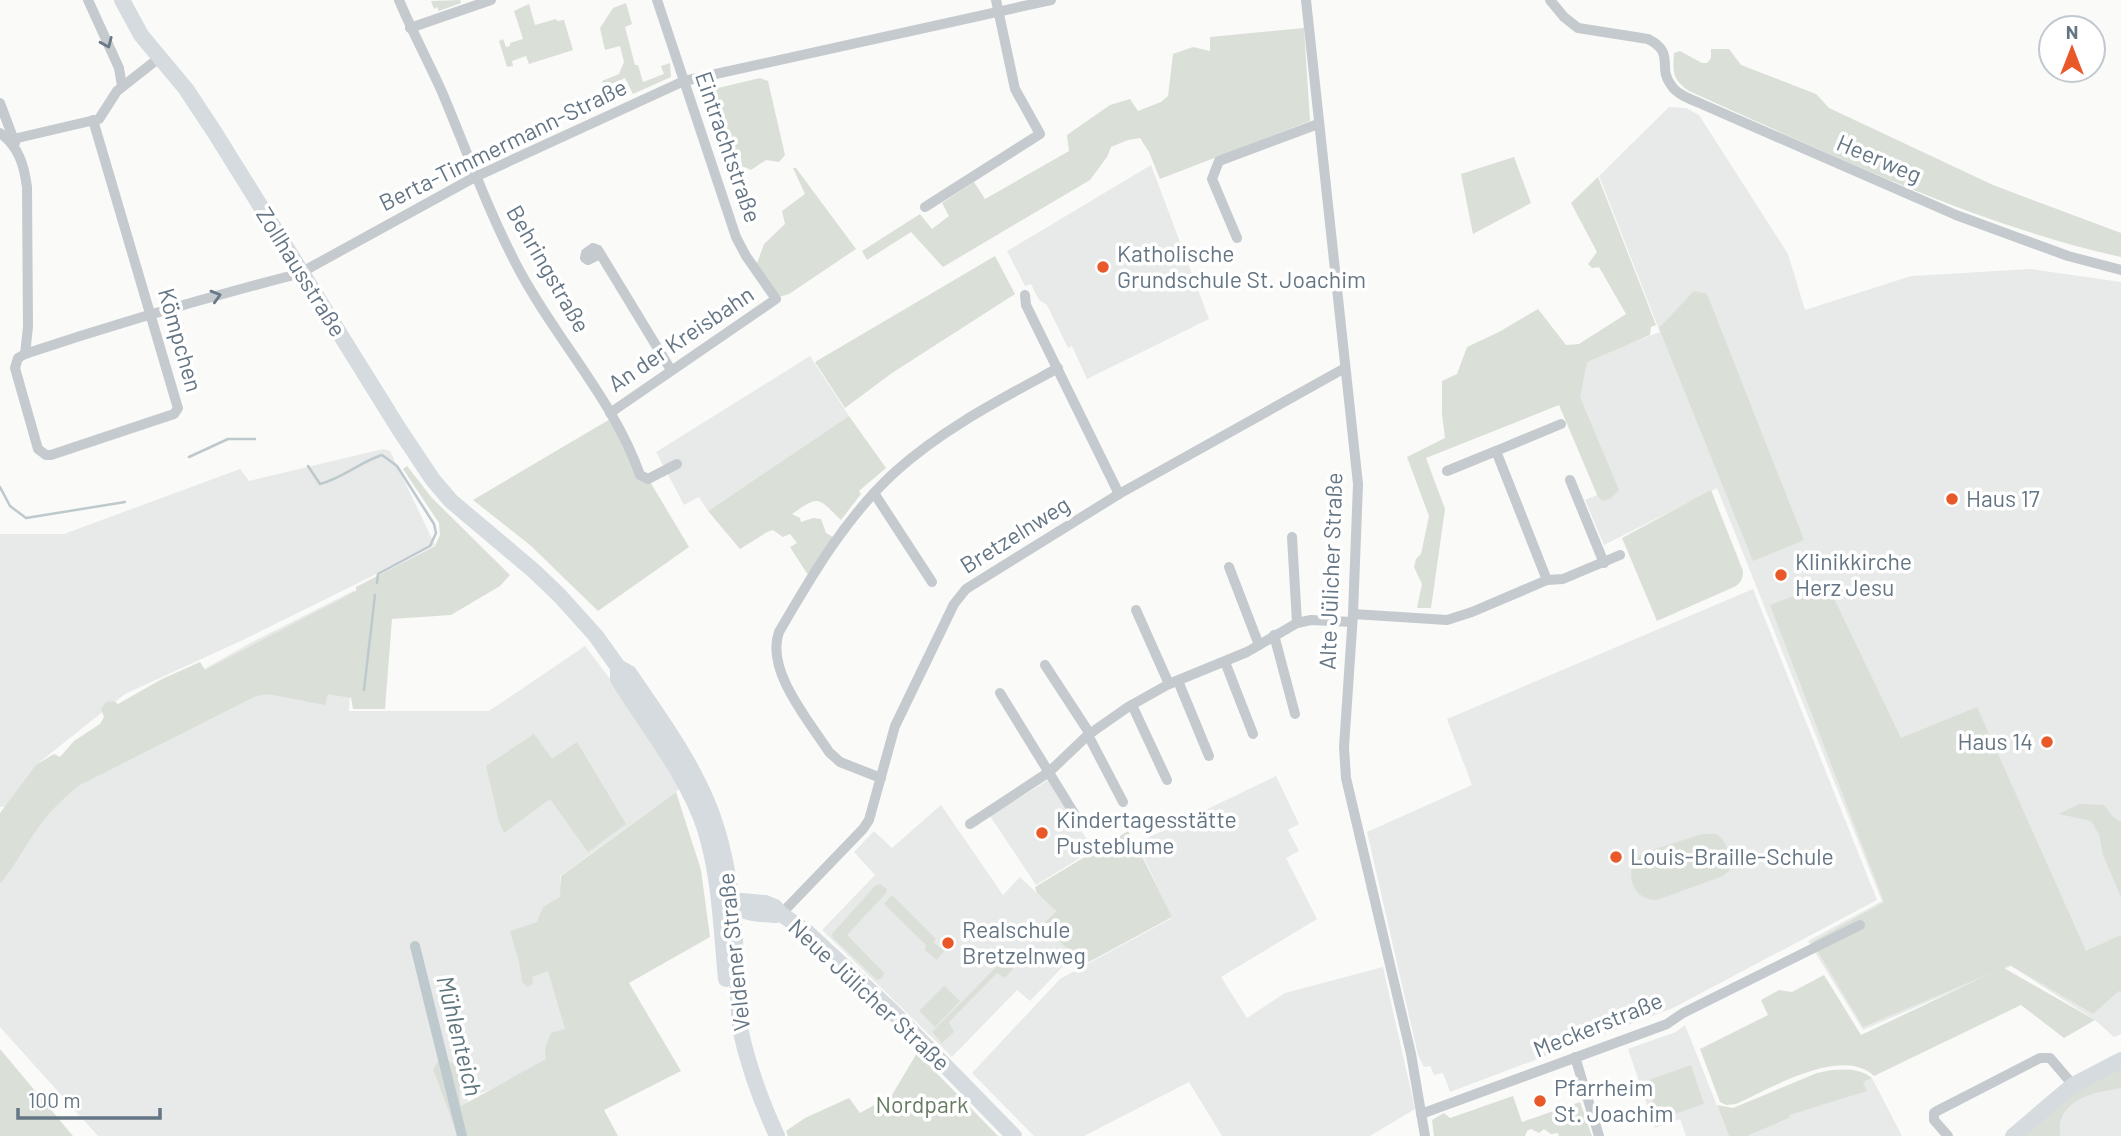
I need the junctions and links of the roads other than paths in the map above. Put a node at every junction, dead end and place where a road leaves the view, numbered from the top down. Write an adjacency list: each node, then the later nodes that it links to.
1 (88, 0): 13 (street, one-way to 13)
2 (122, 0): 11 (street, Zollhausstraße)
3 (398, 0): 10 (street, Behringstraße)
4 (491, 0): 10 (street)
5 (657, 0): 12 (street, Eintrachtstraße)
6 (1051, 0): 9 (street, Berta-Timmermann-Straße)
7 (1306, 0): 16 (street, Alte Jülicher Straße)
8 (1550, 0): 22 (street, Heerweg)
9 (997, 6): 12 (street, Berta-Timmermann-Straße); 19 (street)
10 (410, 28): 18 (street, Behringstraße)
11 (159, 58): 13 (street); 23 (street, Zollhausstraße)
12 (684, 81): 18 (street, Berta-Timmermann-Straße); 25 (street, Eintrachtstraße)
13 (122, 86): 15 (street)
14 (0, 103): 17 (street)
15 (93, 121): 17 (street); 26 (street, Kömpchen)
16 (1318, 124): 20 (street); 29 (street, Alte Jülicher Straße)
17 (8, 137): 27 (street)
18 (475, 177): 23 (street, Berta-Timmermann-Straße); 31 (street, Behringstraße)
19 (925, 208)
20 (1237, 238)
21 (600, 254): 30 (street)
22 (2121, 271)
23 (302, 272): 26 (street, Berta-Timmermann-Straße, one-way to 23); 39 (street, Zollhausstraße)
24 (1025, 295): 28 (street)
25 (776, 299): 30 (street, An der Kreisbahn)
26 (151, 316): 27 (street, Berta-Timmermann-Straße); 27 (street, Kömpchen)
27 (25, 355)
28 (1058, 368): 37 (street); 38 (street)
29 (1345, 368): 38 (street, Bretzelnweg); 47 (street, Alte Jülicher Straße)
30 (671, 370): 31 (street, An der Kreisbahn)
31 (610, 413): 34 (street, Behringstraße)
32 (1561, 424): 33 (street)
33 (1496, 451): 35 (street); 44 (street)
34 (677, 464)
35 (1447, 471)
36 (1570, 480): 42 (street)
37 (874, 493): 45 (street); 61 (street)
38 (1119, 494): 61 (street, Bretzelnweg)
39 (490, 535): 66 (street, Veldener Straße)
40 (1292, 537): 48 (street)
41 (1620, 555): 42 (street)
42 (1604, 562): 44 (street)
43 (1229, 567): 50 (street)
44 (1547, 580): 47 (street)
45 (932, 582)
46 (1136, 610): 53 (street)
47 (1353, 618): 48 (street); 72 (street, Alte Jülicher Straße)
48 (1297, 623): 49 (street)
49 (1274, 635): 50 (street); 56 (street)
50 (1259, 645): 51 (street)
51 (1225, 662): 53 (street); 58 (street)
52 (1045, 665): 57 (street)
53 (1174, 682): 55 (street); 59 (street)
54 (1000, 693): 60 (street)
55 (1132, 705): 57 (street); 62 (street)
56 (1295, 714)
57 (1089, 734): 60 (street); 63 (street)
58 (1253, 734)
59 (1209, 756)
60 (1049, 772): 64 (street); 65 (street)
61 (881, 778): 67 (street, Bretzelnweg)
62 (1167, 780)
63 (1123, 802)
64 (1080, 823)
65 (970, 824)
66 (726, 905): 67 (street, Neue Jülicher Straße); 73 (street, Veldener Straße); 74 (street, Veldener Straße)
67 (781, 914): 75 (street, Neue Jülicher Straße)
68 (1860, 925): 69 (street, Meckerstraße)
69 (1575, 1057): 72 (street, Meckerstraße); 77 (street)
70 (2121, 1060): 71 (street)
71 (2073, 1085): 78 (street); 79 (street)
72 (1421, 1114): 76 (street, Alte Jülicher Straße)
73 (765, 1136)
74 (777, 1136)
75 (1014, 1136)
76 (1425, 1136)
77 (1599, 1136)
78 (1948, 1136)
79 (2013, 1136)

